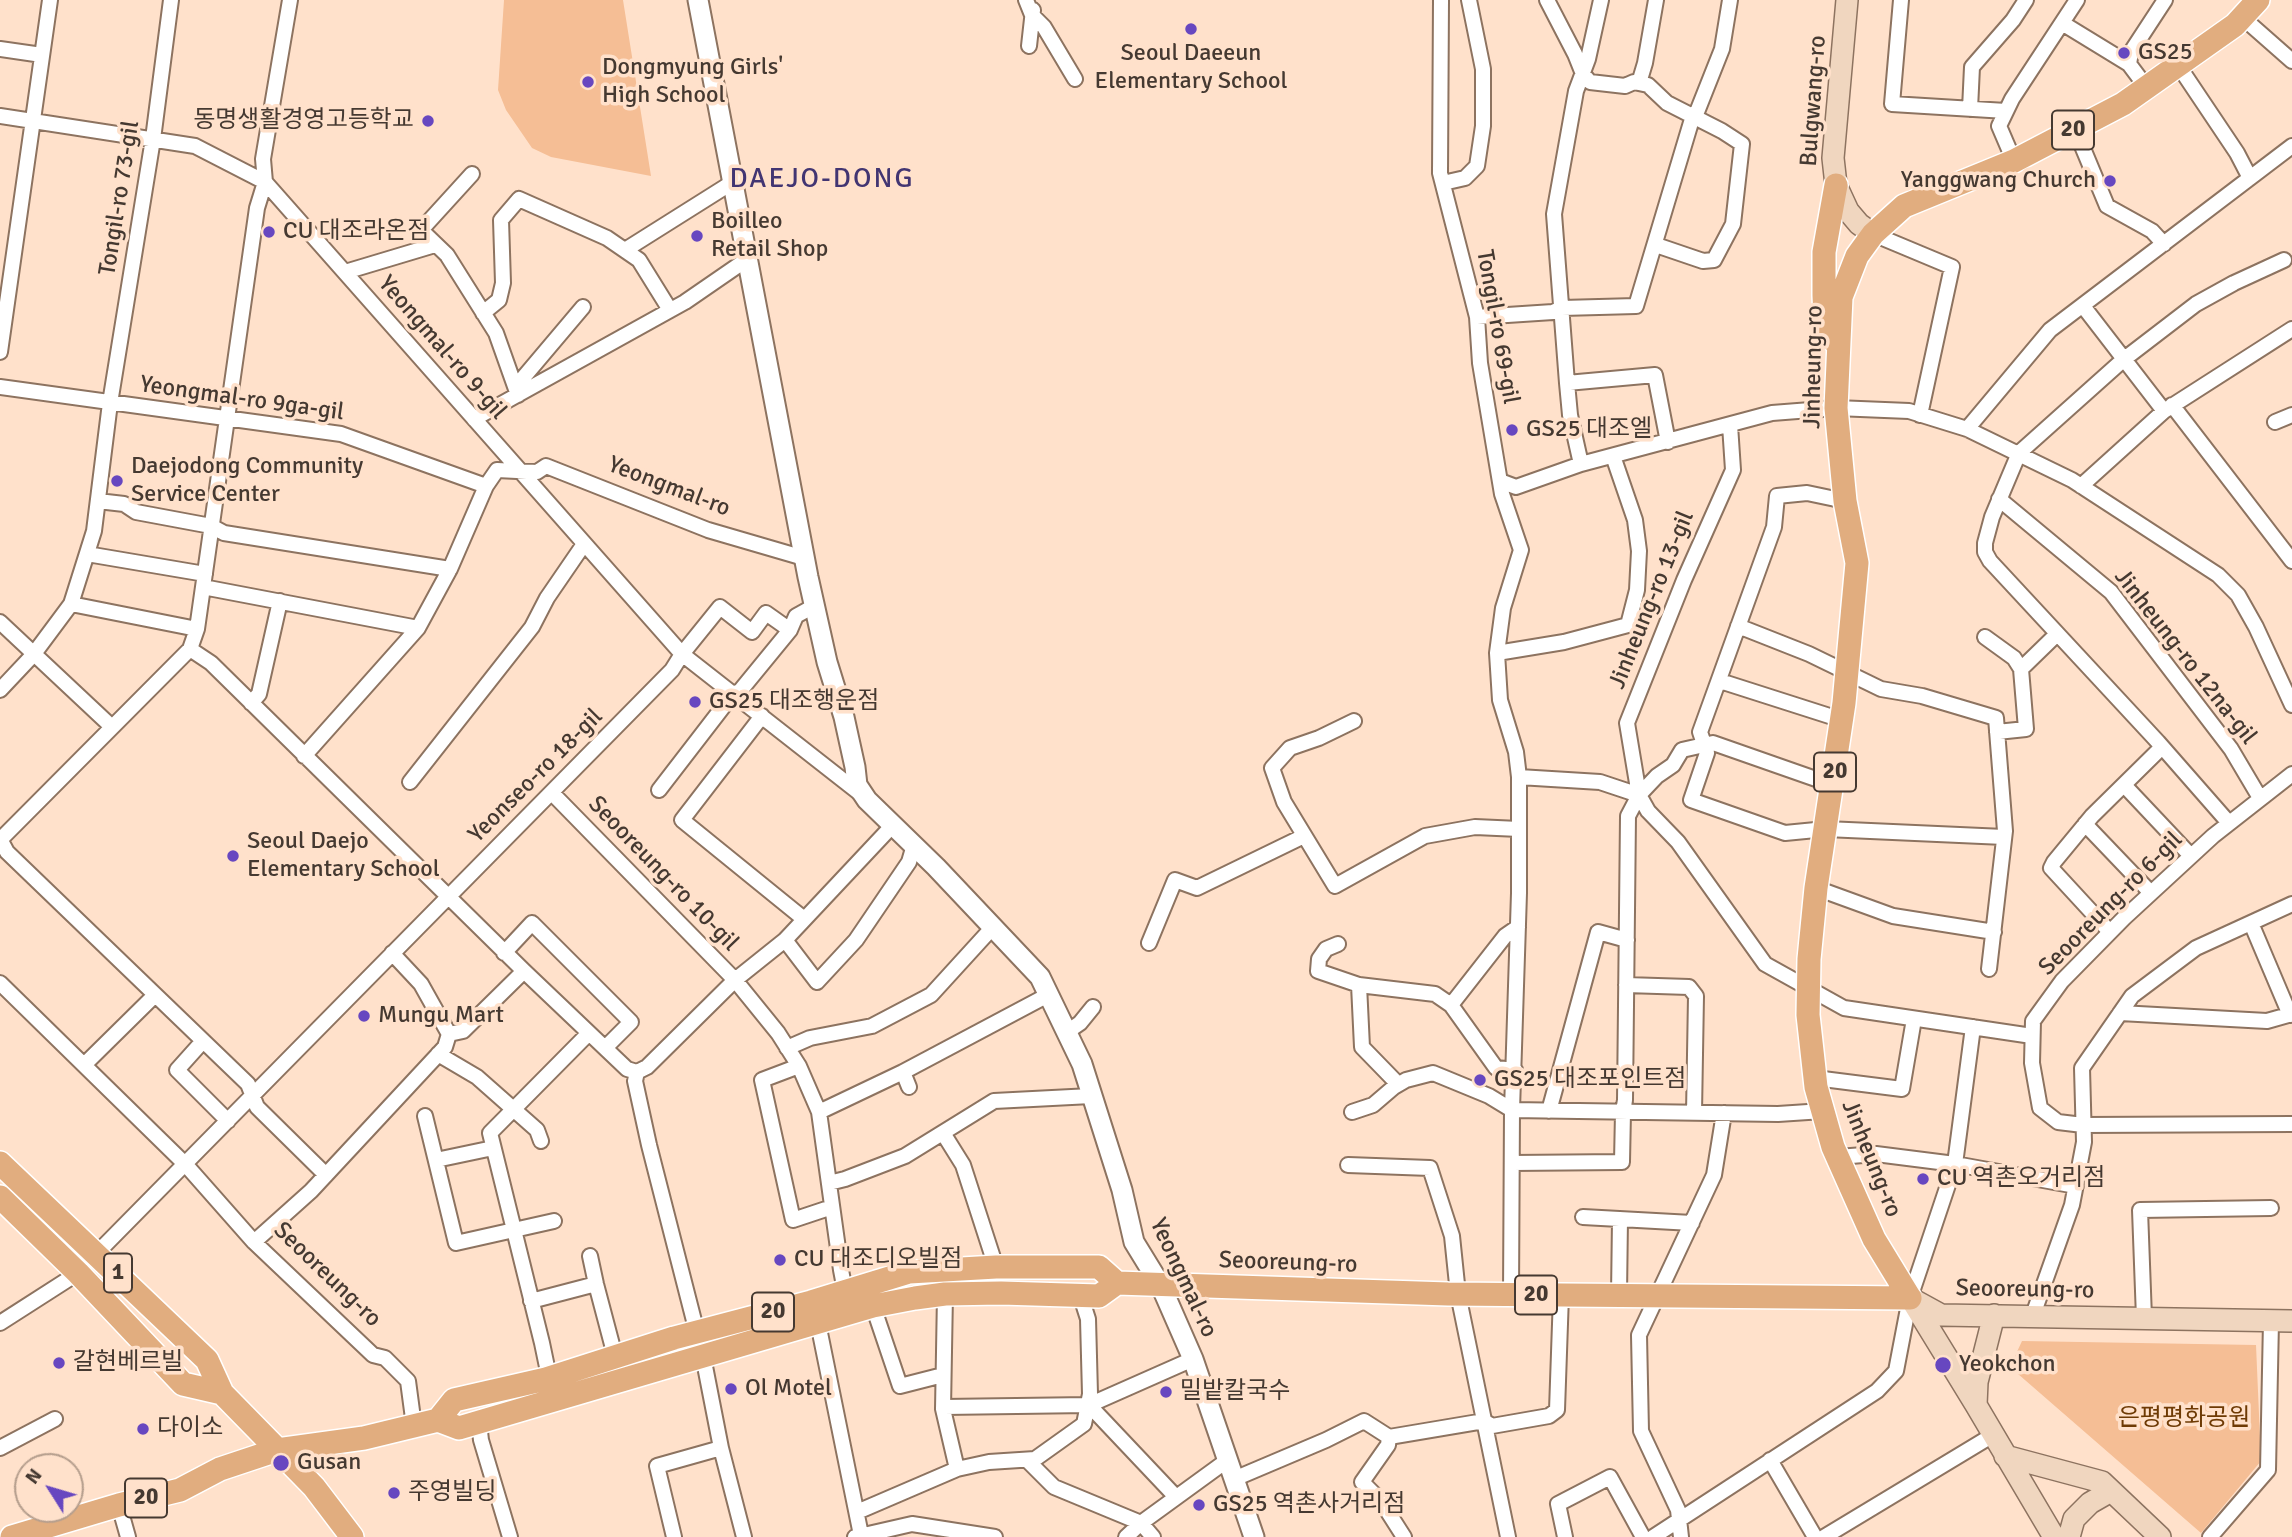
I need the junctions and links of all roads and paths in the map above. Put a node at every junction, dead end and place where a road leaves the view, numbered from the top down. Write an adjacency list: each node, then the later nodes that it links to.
1 (50, 0): 23 (street)
2 (171, 0): 37 (street, Tongil-ro 73-gil)
3 (290, 0): 42 (street)
4 (698, 0): 43 (street, Yeongmal-ro)
5 (1026, 0): 18 (street)
6 (1441, 0): 44 (street, Tongil-ro 69-gil)
7 (1469, 0): 44 (street)
8 (1547, 0): 27 (street)
9 (1601, 0): 27 (street)
10 (1656, 0): 29 (street)
11 (1730, 0): 34 (street)
12 (1847, 0): 45 (main road, Bulgwang-ro)
13 (1901, 0): 31 (street)
14 (2026, 0): 31 (street)
15 (2077, 0): 20 (street)
16 (2165, 0): 25 (street)
17 (2258, 0): 19 (main road, Jinheung-ro / 20)
18 (1034, 7): 21 (street); 28 (street)
19 (2242, 17): 24 (street); 26 (main road, Jinheung-ro / 20)
20 (2062, 23): 25 (street); 32 (street)
21 (1029, 46)
22 (0, 49): 23 (street)
23 (42, 55): 35 (street)
24 (2292, 61)
25 (2129, 64): 30 (street)
26 (2178, 65): 30 (main road, Jinheung-ro / 20); 41 (street)
27 (1583, 74): 29 (street); 56 (street)
28 (1075, 79)
29 (1639, 83): 34 (street)
30 (2147, 88): 36 (main road, Jinheung-ro / 20)
31 (1970, 109): 32 (street)
32 (2006, 111): 39 (street)
33 (0, 116): 35 (street, Yeongmal-ro 9-gil)
34 (1694, 117): 49 (street); 49 (street)
35 (33, 121): 37 (street, Yeongmal-ro 9-gil); 62 (street)
36 (2075, 129): 39 (main road, Jinheung-ro / 20); 47 (street)
37 (153, 139): 42 (street, Yeongmal-ro 9-gil); 67 (street, Tongil-ro 73-gil)
38 (2292, 145): 41 (street)
39 (2014, 161): 46 (main road, Jinheung-ro / 20)
40 (472, 174): 48 (street)
41 (2250, 178): 47 (street)
42 (265, 182): 53 (street, Yeongmal-ro 9-gil); 72 (street)
43 (733, 183): 50 (street); 51 (street, Yeongmal-ro)
44 (1443, 183): 59 (street, Tongil-ro 69-gil)
45 (1836, 185): 46 (main road, Bulgwang-ro); 61 (main road)
46 (1873, 234): 61 (main road, Jinheung-ro / 20); 70 (street)
47 (2164, 244): 54 (street)
48 (435, 245): 53 (street); 58 (street, Yeongmal-ro 9-gil)
49 (1656, 245): 56 (street)
50 (625, 250): 57 (street); 58 (street)
51 (747, 260): 57 (street); 91 (street, Yeongmal-ro)
52 (2284, 260): 63 (street)
53 (345, 272): 73 (street, Yeongmal-ro 9-gil)
54 (2083, 306): 63 (street); 76 (street)
55 (583, 307): 66 (street, Yeongmal-ro 9-gil)
56 (1562, 308): 59 (street); 64 (street)
57 (670, 310): 66 (street)
58 (483, 313): 66 (street, Yeongmal-ro 9-gil)
59 (1477, 317): 82 (street, Tongil-ro 69-gil)
60 (2292, 329): 69 (street)
61 (1838, 349): 68 (main road, Jinheung-ro / 20)
62 (0, 352)
63 (2123, 360): 69 (street); 78 (street)
64 (1567, 383): 77 (street); 80 (street)
65 (0, 387): 67 (street, Yeongmal-ro 9ga-gil)
66 (518, 395): 73 (street)
67 (110, 404): 72 (street, Yeongmal-ro 9ga-gil); 86 (street, Tongil-ro 73-gil)
68 (1836, 408): 70 (street); 75 (street); 87 (main road, Jinheung-ro / 20)
69 (2168, 408): 84 (street); 92 (street)
70 (1920, 415): 76 (street)
71 (2292, 415): 74 (street)
72 (225, 418): 83 (street, Yeongmal-ro 9ga-gil); 88 (street)
73 (474, 419): 81 (street, Yeongmal-ro 9-gil)
74 (2275, 422)
75 (1730, 425): 77 (street); 131 (street, Jinheung-ro 13-gil)
76 (1967, 429): 78 (street)
77 (1668, 442): 79 (street)
78 (2019, 453): 84 (street); 85 (street)
79 (1613, 456): 80 (street); 106 (street, Jinheung-ro 13-gil)
80 (1581, 464): 82 (street)
81 (518, 471): 83 (street); 89 (street, Yeongmal-ro 9-gil); 91 (street, Yeongmal-ro)
82 (1500, 481): 106 (street, Tongil-ro 69-gil)
83 (486, 486): 93 (street)
84 (2081, 486): 115 (street)
85 (1999, 499): 103 (street); 133 (street, Jinheung-ro 12na-gil)
86 (98, 501): 88 (street); 90 (street, Tongil-ro 73-gil)
87 (1845, 501): 99 (street); 110 (main road, Jinheung-ro / 20)
88 (211, 526): 93 (street); 94 (street)
89 (584, 544): 107 (street, Yeongmal-ro 9-gil); 126 (street)
90 (87, 554): 94 (street); 96 (street, Tongil-ro 73-gil)
91 (804, 558): 97 (street, Yeongmal-ro)
92 (2292, 561)
93 (450, 569): 100 (street)
94 (204, 580): 95 (street); 101 (street)
95 (280, 601): 100 (street); 114 (street)
96 (71, 604): 101 (street); 108 (street, Tongil-ro 73-gil)
97 (814, 606): 102 (street); 132 (street, Yeongmal-ro)
98 (0, 622): 108 (street)
99 (1738, 626): 110 (street); 111 (street)
100 (418, 628): 123 (street)
101 (197, 629): 105 (street)
102 (790, 630): 107 (street, Yeonseo-ro 18-gil); 113 (street)
103 (2057, 634): 109 (street); 122 (street)
104 (1984, 637): 109 (street)
105 (190, 649): 114 (street); 119 (street)
106 (1497, 653): 125 (street, Tongil-ro 69-gil)
107 (682, 654): 113 (street, Yeongmal-ro 9-gil); 130 (street, Yeonseo-ro 18-gil)
108 (33, 655): 112 (street, Tongil-ro 73-gil); 119 (street)
109 (2021, 669): 120 (street)
110 (1847, 673): 117 (main road, Jinheung-ro / 20); 120 (street)
111 (1720, 681): 117 (street); 121 (street)
112 (0, 690)
113 (733, 694): 116 (street, Yeongmal-ro 9-gil); 129 (street)
114 (251, 703): 123 (street)
115 (2292, 705)
116 (762, 716): 132 (street, Yeongmal-ro 9-gil); 148 (street)
117 (1842, 720): 127 (main road, Jinheung-ro / 20)
118 (1354, 721): 139 (street)
119 (112, 727): 141 (street)
120 (1997, 732): 140 (street)
121 (1704, 745): 127 (street); 131 (street); 138 (street)
122 (2162, 747): 128 (street); 134 (street)
123 (304, 756): 146 (street)
124 (2292, 774): 133 (street, Seooreung-ro 6-gil)
125 (1519, 777): 131 (street); 137 (street, Tongil-ro 69-gil)
126 (410, 782)
127 (1833, 785): 138 (main road, Jinheung-ro / 20)
128 (2124, 785): 135 (street); 143 (street)
129 (659, 790)
130 (552, 793): 146 (street, Yeonseo-ro 18-gil); 162 (street, Seooreung-ro 10-gil)
131 (1639, 795): 155 (street); 165 (street)
132 (866, 798): 136 (street, Yeongmal-ro)
133 (2260, 798): 134 (street, Seooreung-ro 6-gil)
134 (2229, 823): 143 (street, Seooreung-ro 6-gil)
135 (2085, 824): 145 (street); 153 (street)
136 (893, 825): 142 (street, Yeongmal-ro); 148 (street)
137 (1519, 829): 139 (street); 151 (street, Tongil-ro 69-gil)
138 (1826, 829): 140 (street); 144 (main road, Jinheung-ro / 20)
139 (1304, 836): 156 (street)
140 (2004, 837): 152 (street)
141 (0, 840): 167 (street)
142 (914, 845): 150 (street, Yeongmal-ro); 154 (street)
143 (2191, 856): 145 (street, Seooreung-ro 6-gil)
144 (1816, 888): 152 (street); 165 (main road, Jinheung-ro / 20)
145 (2151, 893): 153 (street, Seooreung-ro 6-gil)
146 (448, 898): 158 (street, Yeonseo-ro 18-gil); 159 (street)
147 (2292, 904): 149 (street)
148 (804, 919): 154 (street)
149 (2251, 923): 171 (street); 172 (street)
150 (993, 927): 168 (street, Yeongmal-ro); 181 (street)
151 (1518, 927): 169 (street); 185 (street, Tongil-ro 69-gil)
152 (1993, 932): 160 (street)
153 (2110, 932): 178 (street, Seooreung-ro 6-gil)
154 (785, 940): 162 (street)
155 (1627, 940): 164 (street); 195 (street)
156 (1149, 943)
157 (1338, 944): 163 (street)
158 (392, 953): 177 (street); 192 (street, Yeonseo-ro 18-gil)
159 (504, 953): 161 (street); 180 (street)
160 (1989, 969)
161 (524, 971): 176 (street); 177 (street)
162 (736, 980): 181 (street); 186 (street, Seooreung-ro 10-gil)
163 (1360, 985): 169 (street); 189 (street)
164 (1626, 985): 199 (street); 200 (street)
165 (1807, 989): 173 (street); 188 (main road, Jinheung-ro / 20)
166 (3, 992): 183 (street)
167 (155, 995): 179 (street); 183 (street)
168 (1048, 995): 175 (street, Yeongmal-ro); 187 (street)
169 (1451, 1005): 185 (street)
170 (1093, 1007): 175 (street)
171 (2120, 1013): 172 (street); 205 (street)
172 (2291, 1015)
173 (1914, 1019): 174 (street); 188 (street)
174 (1973, 1027): 178 (street); 213 (street, Seooreung-ro)
175 (1067, 1032): 191 (street, Yeongmal-ro)
176 (589, 1033): 180 (street); 193 (street)
177 (449, 1034): 182 (street)
178 (2032, 1036): 205 (street, Seooreung-ro 6-gil)
179 (203, 1041): 192 (street); 203 (street)
180 (605, 1048): 186 (street)
181 (787, 1048): 184 (street)
182 (438, 1054): 193 (street); 216 (street)
183 (84, 1065): 214 (street)
184 (799, 1066): 197 (street); 220 (street)
185 (1515, 1070): 194 (street, Tongil-ro 69-gil)
186 (637, 1072): 252 (street)
187 (902, 1072): 190 (street); 197 (street)
188 (1815, 1078): 196 (main road, Jinheung-ro / 20)
189 (1398, 1084): 194 (street); 198 (street)
190 (909, 1087)
191 (1091, 1096): 206 (street); 234 (street, Yeongmal-ro)
192 (252, 1097): 203 (street, Yeonseo-ro 18-gil); 216 (street)
193 (515, 1110): 207 (street); 208 (street)
194 (1512, 1110): 195 (street); 212 (street, Tongil-ro 69-gil)
195 (1549, 1111): 199 (street)
196 (1823, 1111): 201 (street); 209 (main road, Jinheung-ro / 20)
197 (819, 1112): 217 (street)
198 (1352, 1112)
199 (1623, 1112): 200 (street); 212 (street)
200 (1694, 1113): 201 (street)
201 (1724, 1113): 225 (street)
202 (425, 1116): 210 (street)
203 (228, 1121): 214 (street, Yeonseo-ro 18-gil)
204 (2292, 1124): 205 (street, Seooreung-ro 6-gil)
205 (2083, 1125): 218 (street)
206 (943, 1133): 217 (street); 230 (street)
207 (541, 1141)
208 (493, 1148): 210 (street); 226 (street)
209 (1838, 1157): 213 (street); 243 (main road, Jinheung-ro / 20)
210 (436, 1160): 226 (street)
211 (0, 1163): 228 (main road, 1)
212 (1512, 1163): 238 (street, Tongil-ro 69-gil)
213 (1955, 1164): 218 (street); 243 (street, Seooreung-ro)
214 (186, 1165): 227 (street, Seooreung-ro); 228 (street, Yeonseo-ro 18-gil)
215 (1348, 1165): 237 (street)
216 (326, 1175): 227 (street)
217 (829, 1183): 220 (street)
218 (2076, 1186): 247 (street)
219 (0, 1197): 231 (main road, 1)
220 (832, 1207): 235 (street)
221 (2271, 1208): 248 (street)
222 (1583, 1217): 223 (street)
223 (1620, 1219): 225 (street); 240 (street)
224 (554, 1221): 226 (street)
225 (1692, 1223): 241 (street)
226 (514, 1230): 244 (street)
227 (254, 1242): 266 (street, Seooreung-ro)
228 (97, 1253): 258 (main road, 1)
229 (590, 1256): 233 (street)
230 (996, 1267): 232 (main road, Seooreung-ro / 20); 235 (main road, Seooreung-ro / 20)
231 (78, 1273): 250 (street); 258 (main road, 1)
232 (1116, 1283): 234 (main road, Seooreung-ro / 20); 242 (main road, Seooreung-ro / 20)
233 (596, 1284): 244 (street); 253 (street)
234 (1161, 1286): 237 (main road, Seooreung-ro / 20); 255 (street, Yeongmal-ro)
235 (845, 1291): 252 (main road, Seooreung-ro / 20)
236 (945, 1294): 242 (main road, Seooreung-ro / 20); 245 (main road, Seooreung-ro / 20); 256 (street)
237 (1458, 1294): 238 (main road, Seooreung-ro / 20); 264 (street)
238 (1511, 1294): 239 (main road, Seooreung-ro / 20)
239 (1561, 1295): 240 (main road, Seooreung-ro / 20); 264 (street)
240 (1619, 1295): 241 (main road, Seooreung-ro / 20)
241 (1659, 1296): 243 (main road, Seooreung-ro / 20); 282 (street)
242 (1081, 1297): 259 (street)
243 (1910, 1298): 246 (main road, Seooreung-ro); 260 (main road, Jinheung-ro); 275 (street)
244 (531, 1301): 257 (street)
245 (873, 1306): 251 (main road, Seooreung-ro / 20); 256 (street)
246 (1994, 1315): 247 (main road, Seooreung-ro); 260 (main road)
247 (2033, 1315): 248 (main road, Seooreung-ro)
248 (2144, 1318): 249 (main road, Seooreung-ro)
249 (2281, 1321): 307 (street, Seooreung-ro)
250 (0, 1323)
251 (818, 1323): 254 (main road, Seooreung-ro / 20); 281 (street)
252 (697, 1331): 253 (main road, Seooreung-ro / 20); 254 (street)
253 (615, 1356): 257 (main road, Seooreung-ro / 20)
254 (703, 1356): 265 (main road, Seooreung-ro / 20); 270 (street)
255 (1192, 1359): 259 (street); 273 (street, Yeongmal-ro)
256 (943, 1375): 261 (street)
257 (546, 1380): 263 (main road, Seooreung-ro / 20)
258 (222, 1394): 271 (main road, 1)
259 (1088, 1405): 261 (street); 274 (street); 279 (street)
260 (1976, 1405): 267 (main road, Jinheung-ro)
261 (942, 1415): 276 (street)
262 (55, 1419): 269 (street)
263 (438, 1420): 265 (main road, Seooreung-ro / 20); 266 (main road, Seooreung-ro / 20)
264 (1484, 1421): 268 (street); 297 (street)
265 (479, 1423): 289 (street)
266 (414, 1426): 271 (main road, Seooreung-ro / 20)
267 (1993, 1435): 272 (main road, Jinheung-ro); 303 (street)
268 (1389, 1437): 277 (street); 296 (street)
269 (0, 1448)
270 (721, 1448): 290 (street); 291 (street)
271 (277, 1450): 280 (main road, Seooreung-ro / 20); 288 (main road, 1)
272 (2005, 1455): 278 (main road); 304 (main road, Jinheung-ro)
273 (1229, 1459): 277 (street, Yeongmal-ro); 279 (street)
274 (1028, 1461): 276 (street); 283 (street)
275 (1770, 1461): 282 (street); 302 (street)
276 (957, 1469): 281 (street)
277 (1234, 1479): 295 (street, Yeongmal-ro)
278 (2111, 1490): 305 (main road); 306 (main road)
279 (1176, 1497): 283 (street)
280 (119, 1505): 286 (main road, Seooreung-ro / 20); 287 (street)
281 (857, 1512): 285 (street)
282 (1679, 1521): 300 (street); 301 (street)
283 (1141, 1523): 293 (street); 294 (street)
284 (923, 1531): 285 (street); 292 (street)
285 (857, 1536)
286 (12, 1537)
287 (128, 1537)
288 (352, 1537)
289 (510, 1537)
290 (674, 1537)
291 (744, 1537)
292 (995, 1537)
293 (1126, 1537)
294 (1153, 1537)
295 (1254, 1537)
296 (1404, 1537)
297 (1508, 1537)
298 (1565, 1537): 299 (street)
299 (1643, 1537)
300 (1653, 1537)
301 (1681, 1537)
302 (1815, 1537)
303 (1824, 1537)
304 (2054, 1537)
305 (2069, 1537)
306 (2160, 1537)
307 (2210, 1537)

